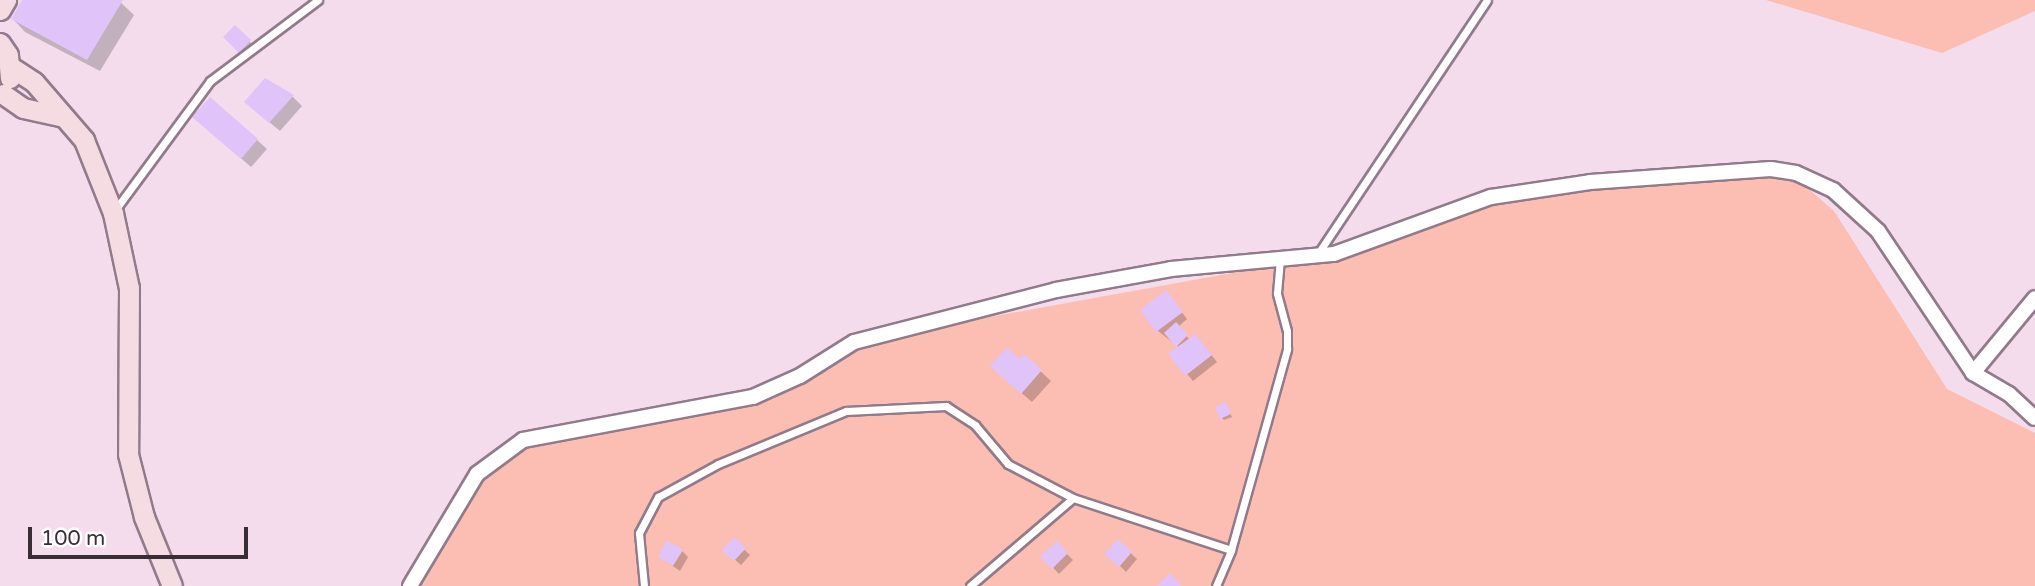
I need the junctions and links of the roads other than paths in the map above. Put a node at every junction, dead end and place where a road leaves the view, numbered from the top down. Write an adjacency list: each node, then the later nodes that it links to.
1 (6, 0): 4 (main road)
2 (318, 0): 9 (lane)
3 (1487, 0): 10 (lane)
4 (0, 10)
5 (0, 43): 6 (main road)
6 (11, 67): 7 (main road); 8 (main road)
7 (1, 96): 8 (main road)
8 (64, 117): 9 (main road)
9 (113, 213): 17 (main road)
10 (1317, 255): 11 (street); 13 (street)
11 (1280, 256): 16 (lane); 18 (street)
12 (2035, 298): 13 (street)
13 (1973, 373): 14 (street)
14 (2035, 418)
15 (1073, 498): 16 (lane); 19 (lane); 20 (lane)
16 (1231, 550): 21 (lane)
17 (172, 586)
18 (410, 586)
19 (644, 586)
20 (970, 586)
21 (1216, 586)

